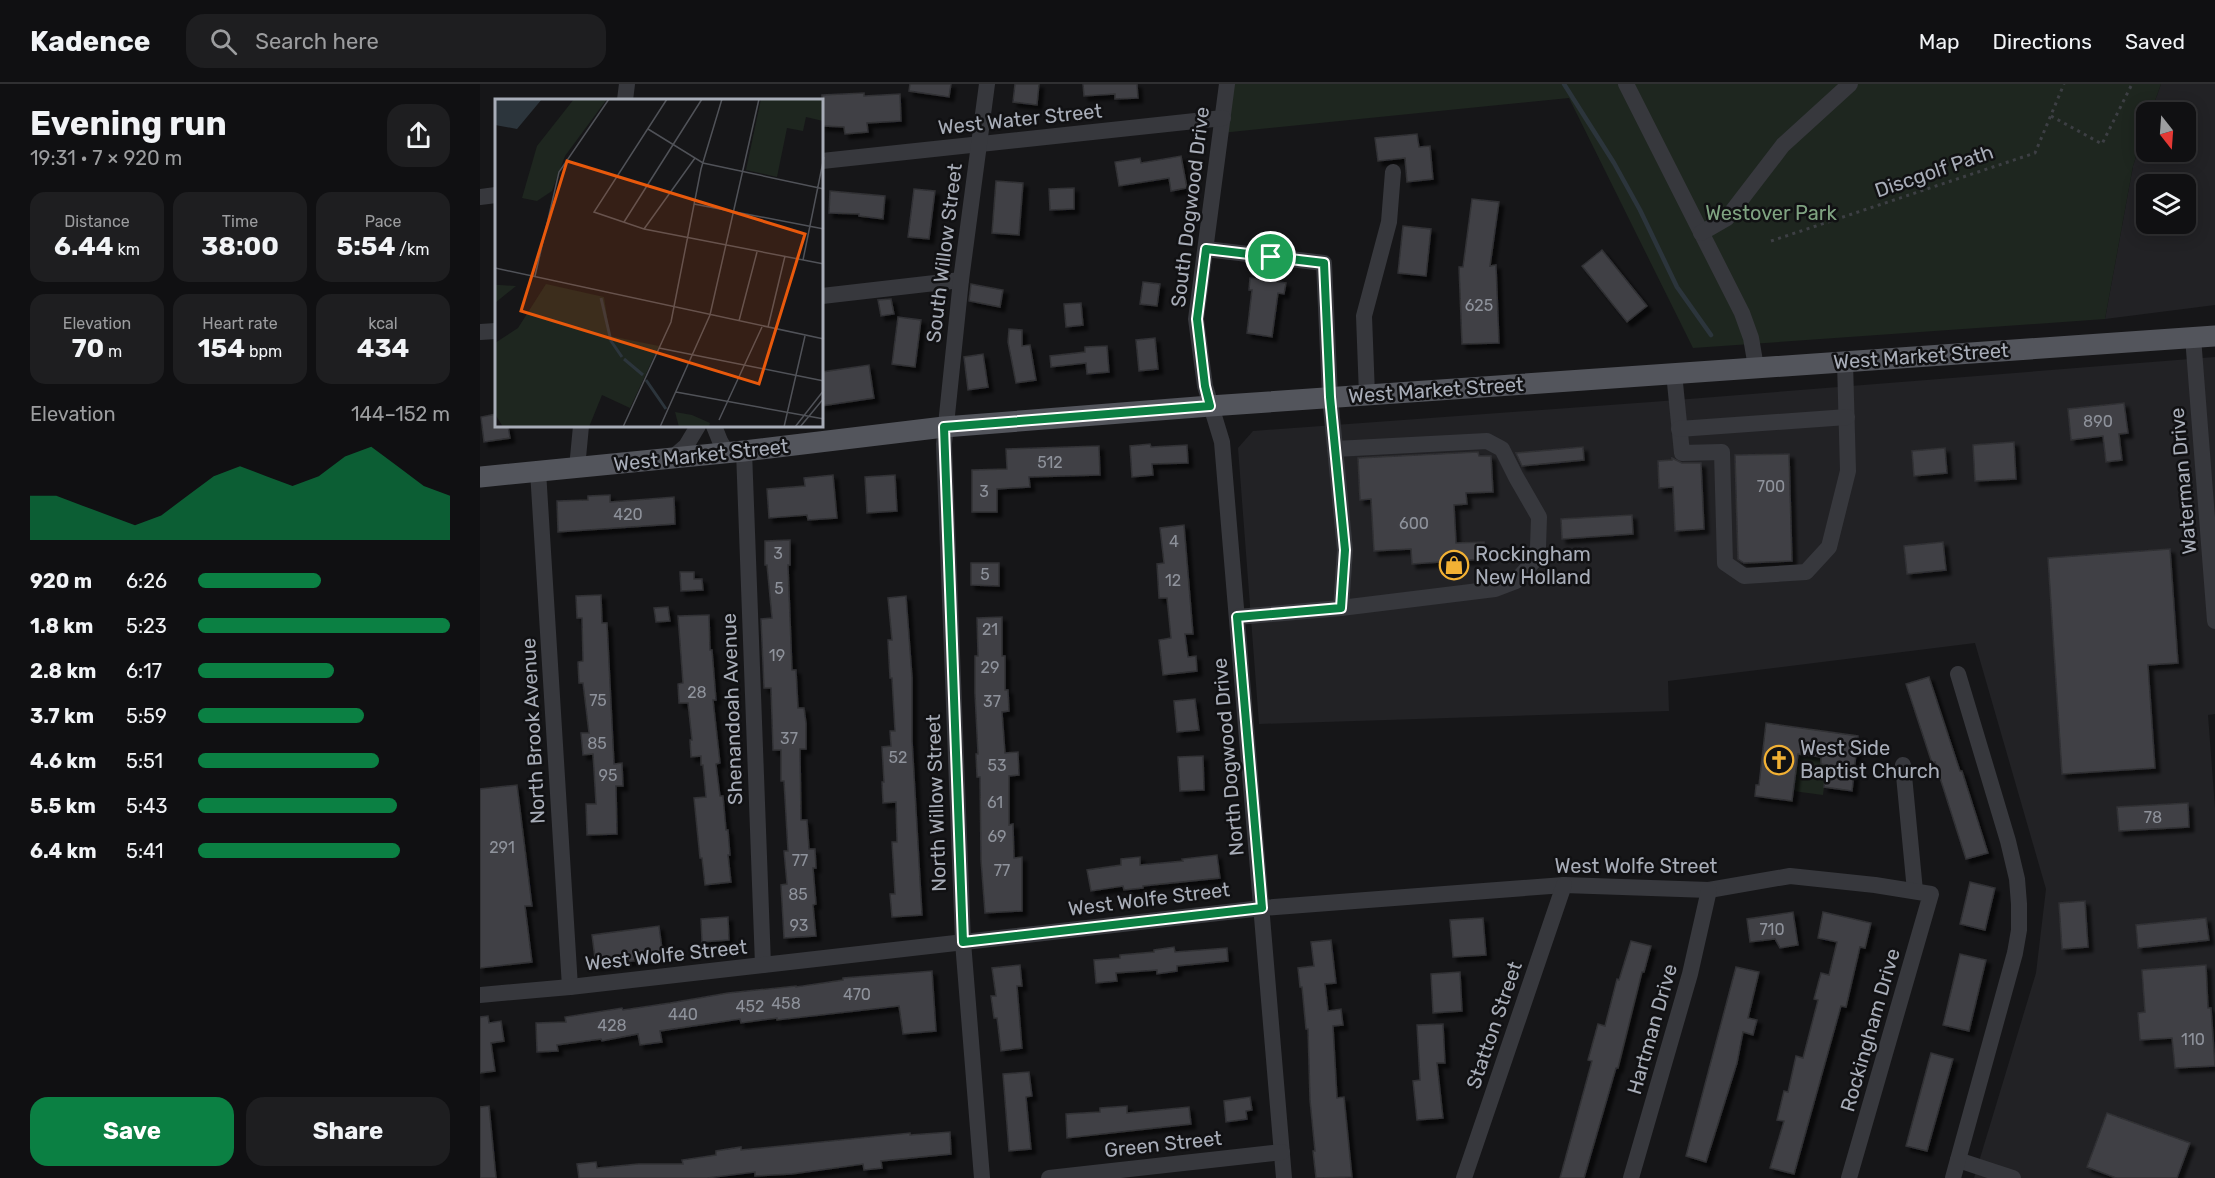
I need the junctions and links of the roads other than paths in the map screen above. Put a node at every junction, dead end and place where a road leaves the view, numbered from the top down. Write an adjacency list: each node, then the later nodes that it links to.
1 (627, 84): 6 (street)
2 (987, 84): 8 (street, South Willow Street)
3 (1227, 84): 7 (street, South Dogwood Drive)
4 (1626, 84): 13 (street)
5 (1850, 84): 13 (street)
6 (625, 99)
7 (1222, 118): 8 (street, West Water Street); 14 (street, South Dogwood Drive)
8 (979, 144): 9 (street, West Water Street); 15 (street, South Willow Street)
9 (824, 161)
10 (1393, 172): 24 (street)
11 (495, 195): 12 (street)
12 (480, 197)
13 (1701, 233): 22 (street)
14 (1206, 249): 25 (street); 26 (street, South Dogwood Drive)
15 (961, 280): 16 (street); 28 (street, South Willow Street)
16 (824, 296)
17 (495, 331): 18 (street)
18 (480, 332)
19 (2215, 336): 20 (main road, West Market Street)
20 (2193, 338): 21 (main road, West Market Street); 37 (street, Waterman Drive)
21 (1845, 362): 22 (main road, West Market Street); 27 (street)
22 (1756, 368): 23 (main road, West Market Street)
23 (1674, 373): 24 (main road, West Market Street); 32 (street)
24 (1367, 395): 25 (main road, West Market Street)
25 (1330, 397): 26 (main road, West Market Street); 33 (street)
26 (1210, 406): 28 (main road, West Market Street); 41 (street, North Dogwood Drive)
27 (1847, 417): 32 (street); 32 (street)
28 (944, 427): 34 (main road, West Market Street); 49 (street, North Willow Street)
29 (581, 428): 36 (street)
30 (697, 428): 35 (street)
31 (715, 428): 34 (street)
32 (1679, 429)
33 (1335, 449): 40 (street); 40 (street)
34 (735, 452): 35 (main road, West Market Street); 50 (street, Shenandoah Avenue)
35 (671, 459): 36 (main road, West Market Street)
36 (577, 468): 38 (main road, West Market Street)
37 (2209, 469): 42 (street, Waterman Drive)
38 (538, 471): 39 (main road, West Market Street); 51 (street, North Brook Avenue)
39 (480, 477)
40 (1341, 608): 41 (street)
41 (1237, 617): 48 (street, North Dogwood Drive)
42 (2215, 621)
43 (1958, 674): 54 (street)
44 (1903, 765): 47 (street)
45 (1564, 885): 46 (street, West Wolfe Street); 48 (street, West Wolfe Street); 58 (street, Statton Street)
46 (1709, 890): 47 (street, West Wolfe Street); 59 (street, Hartman Drive)
47 (1923, 893): 60 (street, Rockingham Drive)
48 (1262, 908): 49 (street, West Wolfe Street); 53 (street, North Dogwood Drive)
49 (963, 942): 50 (street, West Wolfe Street); 55 (street, North Willow Street)
50 (763, 965): 51 (street, West Wolfe Street)
51 (570, 987): 52 (street, West Wolfe Street)
52 (480, 995)
53 (1282, 1152): 56 (street, Green Street); 57 (street, North Dogwood Drive)
54 (1958, 1160): 61 (street); 62 (street)
55 (982, 1178)
56 (1049, 1178)
57 (1284, 1178)
58 (1464, 1178)
59 (1631, 1178)
60 (1849, 1178)
61 (1953, 1178)
62 (2013, 1178)

